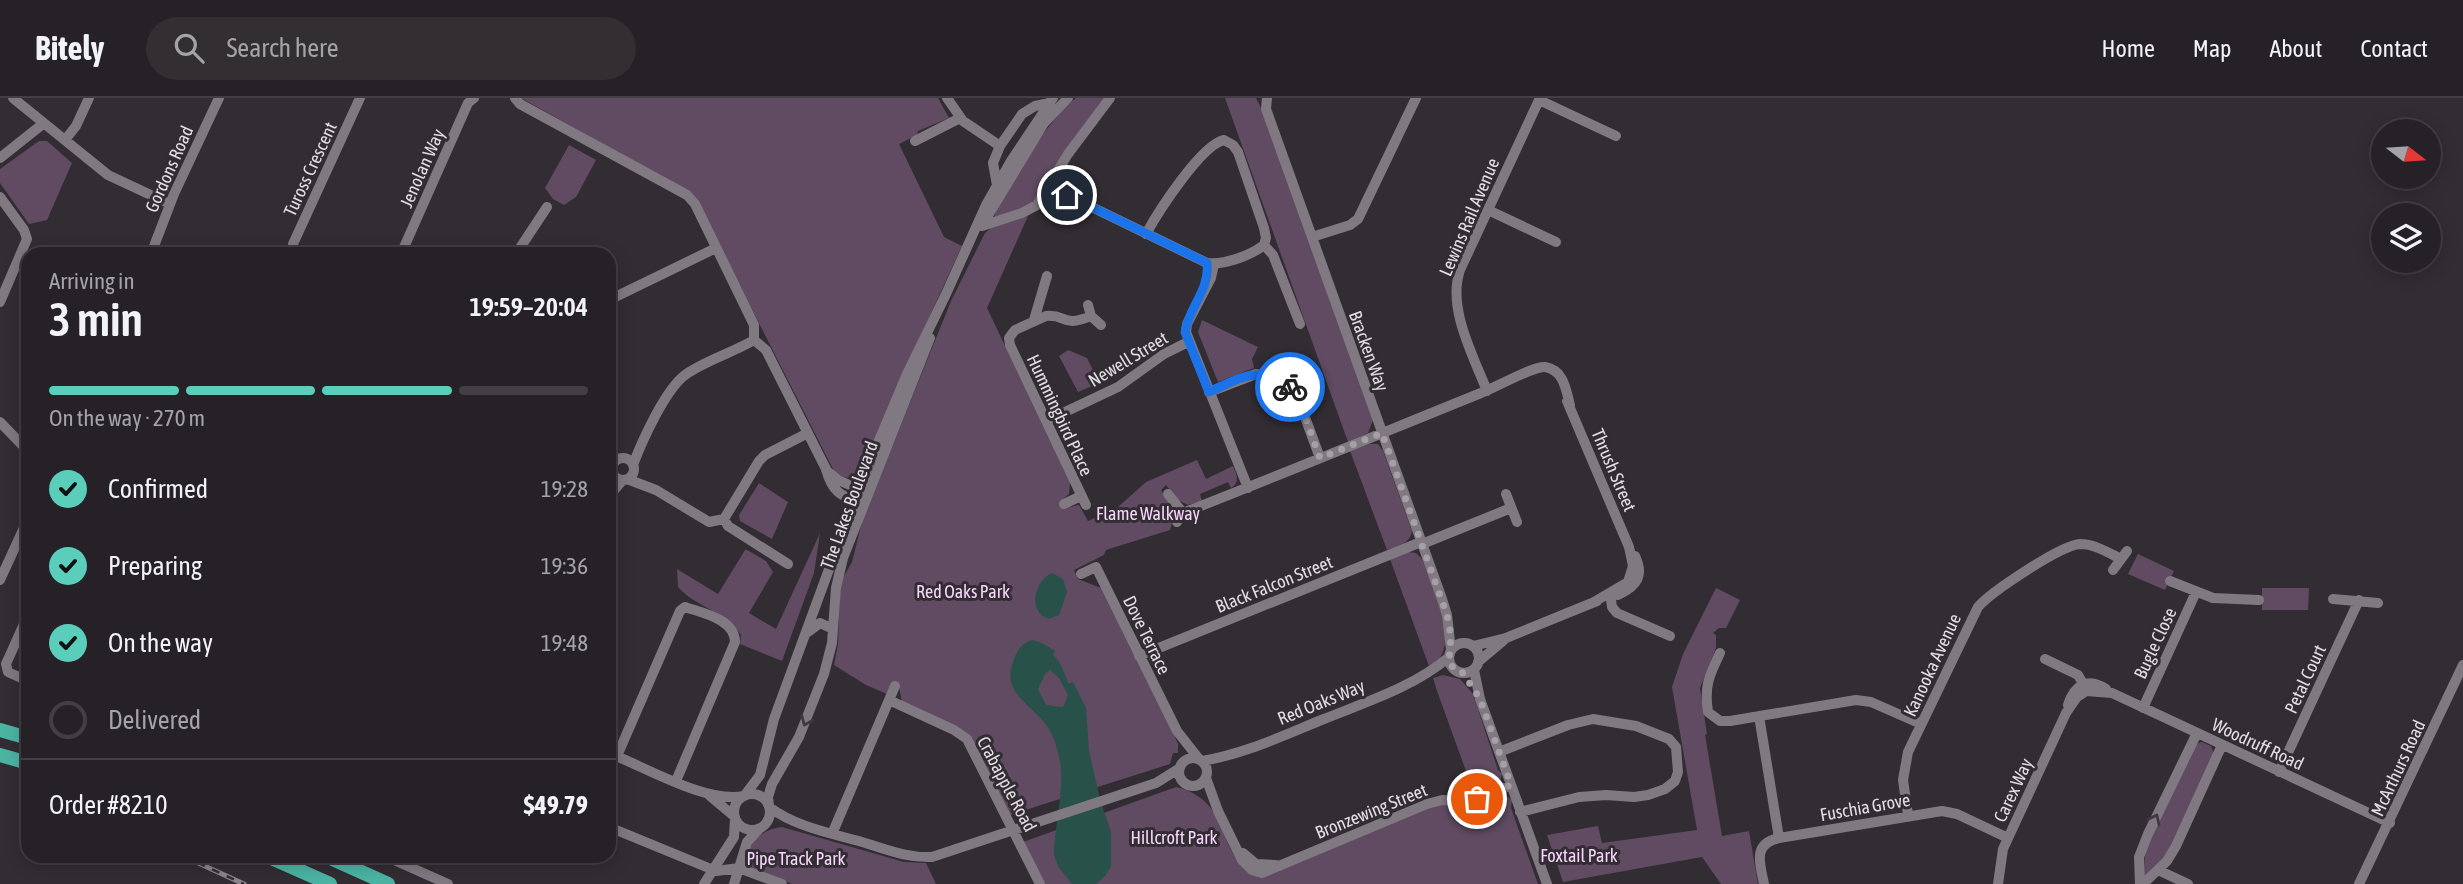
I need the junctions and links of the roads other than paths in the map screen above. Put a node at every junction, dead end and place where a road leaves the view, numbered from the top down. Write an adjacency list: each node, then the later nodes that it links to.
1 (13, 98): 15 (street)
2 (89, 98): 17 (street)
3 (219, 98): 26 (street, Gordons Road)
4 (360, 98): 36 (street, Tuross Crescent)
5 (474, 98): 37 (street, Jenolan Way)
6 (515, 98): 39 (street)
7 (947, 98): 14 (street)
8 (1068, 98): 29 (street, The Lakes Boulevard)
9 (1111, 98): 21 (street)
10 (1267, 98): 31 (street, Bracken Way)
11 (1416, 98): 31 (street)
12 (1540, 99): 16 (street); 28 (street, Lewins Rail Avenue)
13 (1051, 100): 19 (street, The Lakes Boulevard); 22 (street, The Lakes Boulevard)
14 (960, 118): 18 (street); 19 (street)
15 (44, 123): 17 (street); 20 (street)
16 (1616, 136)
17 (65, 140): 26 (street)
18 (915, 141)
19 (1000, 146): 22 (street, The Lakes Boulevard)
20 (0, 159)
21 (1053, 178): 23 (street); 24 (street)
22 (997, 184): 42 (street, The Lakes Boulevard)
23 (1045, 192): 24 (street); 29 (street)
24 (1067, 195): 30 (street)
25 (0, 197): 34 (street)
26 (170, 204): 35 (street, Gordons Road)
27 (547, 207): 38 (street)
28 (1488, 209): 32 (street); 53 (street, Lewins Rail Avenue)
29 (982, 226): 42 (street, The Lakes Boulevard)
30 (1146, 234): 33 (street); 41 (street)
31 (1312, 237): 58 (street, Bracken Way)
32 (1556, 242)
33 (1264, 245): 41 (street); 49 (street)
34 (24, 247)
35 (154, 247)
36 (294, 247)
37 (404, 247)
38 (521, 247)
39 (716, 248): 44 (street); 51 (street)
40 (21, 253): 45 (street)
41 (1211, 263): 52 (street)
42 (960, 265): 71 (street, The Lakes Boulevard)
43 (1047, 276): 48 (street)
44 (616, 297)
45 (0, 302)
46 (1087, 305): 47 (street)
47 (1091, 316): 48 (street); 50 (street)
48 (1034, 320): 55 (street, Hummingbird Place)
49 (1300, 324)
50 (1101, 325)
51 (754, 340): 57 (street); 59 (street)
52 (1188, 342): 54 (street); 55 (street, Newell Street)
53 (1487, 391): 58 (street, Thrush Street); 87 (street, Thrush Street)
54 (1209, 392): 61 (street); 68 (street)
55 (1046, 421): 75 (street, Hummingbird Place)
56 (0, 422): 60 (street)
57 (808, 433): 66 (street); 77 (street)
58 (1382, 433): 61 (street, Thrush Street); 80 (street, Bracken Way)
59 (643, 438): 62 (street); 65 (street)
60 (21, 444)
61 (1320, 458): 68 (street, Thrush Street)
62 (616, 462)
63 (616, 463): 65 (street)
64 (616, 467): 67 (street)
65 (633, 468): 67 (street); 70 (street)
66 (826, 469): 71 (street); 74 (street)
67 (625, 480): 69 (street); 70 (street)
68 (1248, 488): 72 (street, Thrush Street)
69 (616, 489)
70 (656, 490): 77 (street)
71 (864, 491): 74 (street, The Lakes Boulevard)
72 (1168, 494)
73 (1506, 494): 76 (street)
74 (859, 503): 93 (street, The Lakes Boulevard); 95 (street, The Lakes Boulevard)
75 (1063, 504)
76 (1511, 508): 78 (street); 80 (street, Black Falcon Street)
77 (724, 519): 81 (street)
78 (1517, 522)
79 (21, 542): 84 (street)
80 (1421, 543): 92 (street, Bracken Way); 101 (street, Black Falcon Street)
81 (788, 564)
82 (2113, 570): 114 (street, Kanooka Avenue)
83 (1081, 574): 101 (street, Dove Terrace)
84 (0, 580)
85 (2170, 581): 86 (street, Bugle Close)
86 (2196, 592): 89 (street, Bugle Close); 112 (street, Bugle Close)
87 (1611, 596): 96 (street); 97 (street)
88 (2333, 599): 90 (street)
89 (2259, 600)
90 (2359, 600): 91 (street); 128 (street, Petal Court)
91 (2378, 603)
92 (1447, 615): 98 (street, Bracken Way); 100 (street, Bracken Way)
93 (833, 629): 95 (street); 136 (street, The Lakes Boulevard, one-way to 136)
94 (21, 631): 107 (street)
95 (806, 635): 135 (street, The Lakes Boulevard)
96 (1670, 636)
97 (1506, 638): 98 (street); 104 (street)
98 (1471, 645): 100 (street); 104 (street)
99 (1720, 653): 113 (street)
100 (1450, 654): 105 (street); 106 (street, Red Oaks Way)
101 (1139, 656): 116 (street, Dove Terrace)
102 (2045, 659): 109 (street)
103 (2463, 665): 141 (street, McArthurs Road)
104 (1476, 666): 105 (street); 110 (street)
105 (1459, 672): 106 (street, Red Oaks Way); 110 (street)
106 (1423, 677): 124 (street, Red Oaks Way)
107 (21, 678)
108 (895, 686): 111 (street)
109 (2085, 687): 112 (street, Woodruff Road); 148 (street, Carex Way)
110 (1480, 699): 121 (street)
111 (889, 701): 145 (street, Crabapple Road); 146 (street)
112 (2143, 708): 117 (street, Woodruff Road)
113 (1759, 716): 114 (street); 147 (street)
114 (1921, 724): 139 (street, Kanooka Avenue)
115 (0, 730): 118 (highway)
116 (1177, 731): 125 (street, Dove Terrace); 127 (street, Dove Terrace)
117 (2197, 733): 119 (street, Woodruff Road); 165 (street, one-way to 117)
118 (21, 736)
119 (2222, 745): 128 (street, Woodruff Road); 154 (street)
120 (616, 749): 130 (street)
121 (1499, 752): 133 (street); 138 (street)
122 (0, 755): 126 (highway)
123 (616, 756): 130 (street)
124 (1231, 756): 125 (street, Red Oaks Way); 129 (street, Red Oaks Way)
125 (1201, 760): 127 (street); 129 (street)
126 (21, 762)
127 (1182, 765): 131 (street); 132 (street)
128 (2279, 772): 141 (street, Woodruff Road)
129 (1206, 776): 132 (street); 137 (street)
130 (676, 781): 134 (street)
131 (1156, 783): 132 (street); 145 (street)
132 (1189, 784): 137 (street)
133 (1511, 785): 137 (street, Bronzewing Street); 138 (street)
134 (707, 794): 135 (street); 140 (street)
135 (745, 796): 136 (street); 140 (street)
136 (769, 807): 142 (street); 143 (street)
137 (1218, 811)
138 (1520, 812): 162 (street)
139 (1908, 816): 147 (street, Fuschia Grove); 148 (street, Fuschia Grove)
140 (735, 818): 143 (street); 153 (street)
141 (2390, 822): 167 (street, McArthurs Road)
142 (802, 825): 143 (street); 146 (street)
143 (761, 827): 152 (street)
144 (616, 830): 153 (street)
145 (1014, 830): 146 (street); 161 (street, Crabapple Road)
146 (832, 834)
147 (1779, 838): 163 (street)
148 (2008, 838): 164 (street, Carex Way)
149 (283, 863): 155 (highway)
150 (342, 863): 156 (highway)
151 (401, 863): 157 (street)
152 (738, 868): 153 (street); 159 (street); 160 (street)
153 (711, 869): 158 (street)
154 (2158, 870): 165 (street); 166 (street)
155 (331, 884)
156 (388, 884)
157 (448, 884)
158 (704, 884)
159 (734, 884)
160 (782, 884)
161 (1040, 884)
162 (1547, 884)
163 (1764, 884)
164 (1998, 884)
165 (2141, 884)
166 (2188, 884)
167 (2359, 884)

